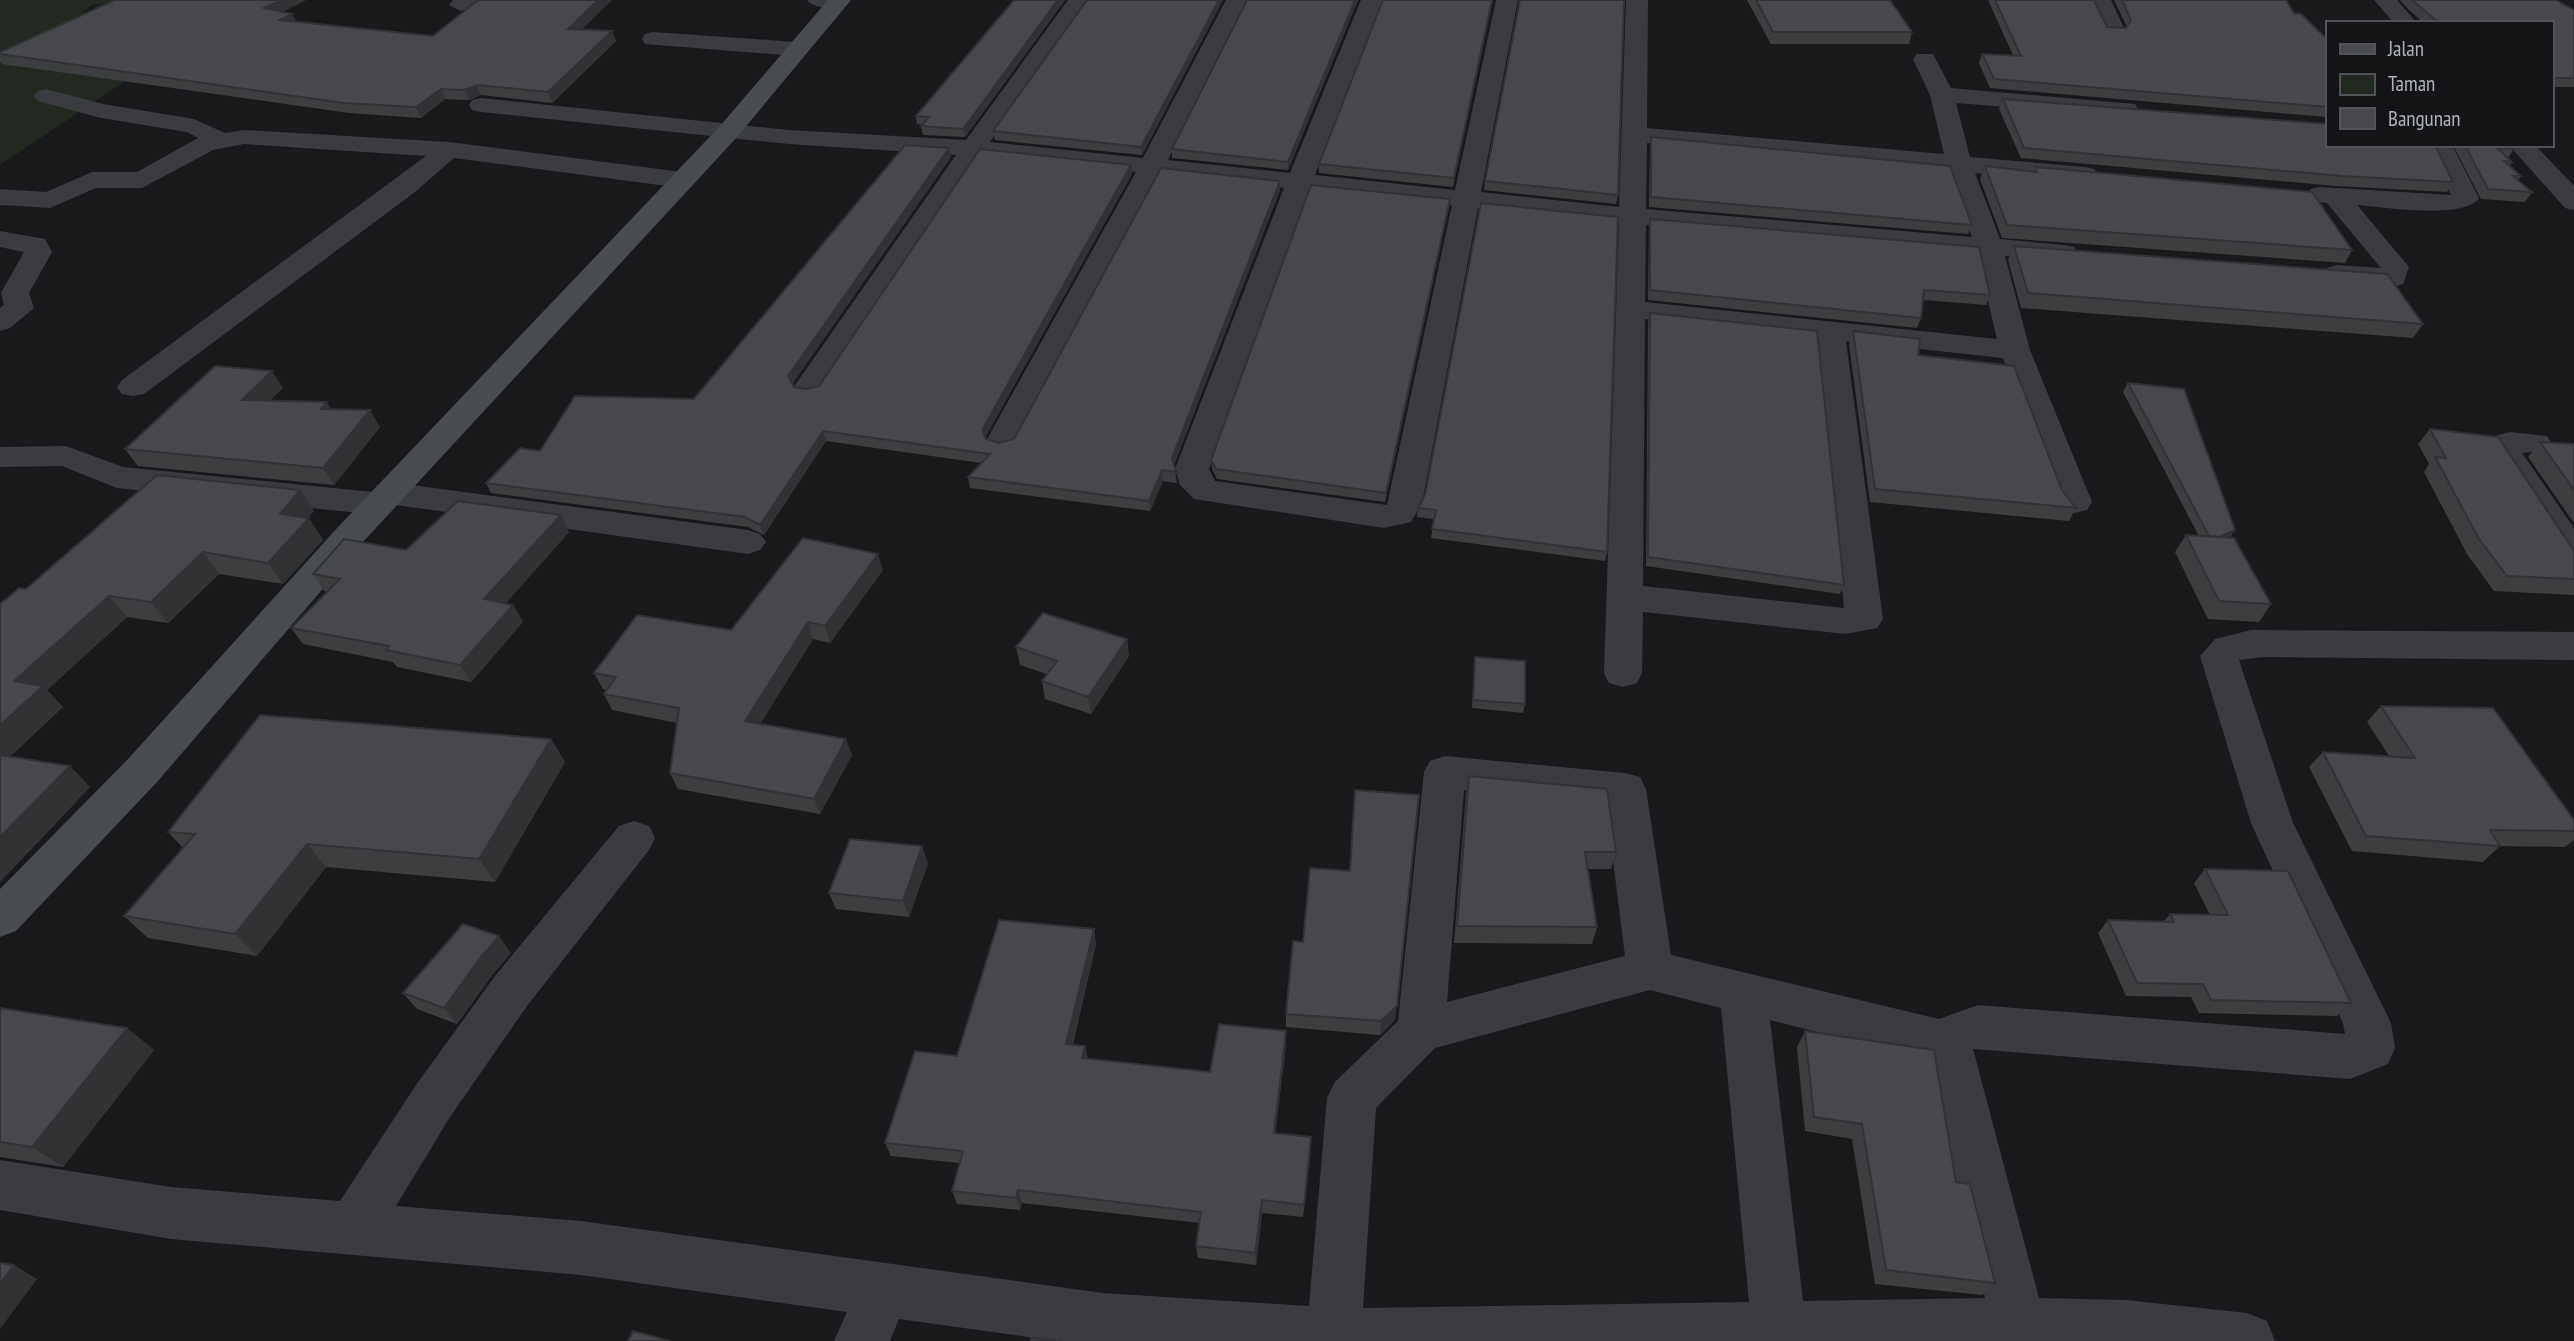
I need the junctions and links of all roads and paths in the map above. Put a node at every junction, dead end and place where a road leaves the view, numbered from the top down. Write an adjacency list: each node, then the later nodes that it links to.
1 (833, 0): 12 (street)
2 (1079, 0): 23 (street)
3 (1237, 0): 26 (street)
4 (1371, 0): 29 (street)
5 (1507, 0): 33 (street)
6 (1637, 0): 19 (street)
7 (2100, 0): 10 (street)
8 (2385, 0): 9 (street)
9 (2404, 21)
10 (2114, 30)
11 (653, 39): 12 (street)
12 (796, 49): 18 (street)
13 (1925, 59): 14 (street)
14 (1942, 94): 17 (street); 25 (street)
15 (46, 96): 20 (street)
16 (481, 105): 18 (street)
17 (2148, 110)
18 (729, 131): 23 (street); 28 (street)
19 (1634, 134): 25 (street); 35 (street)
20 (217, 139): 24 (street); 31 (street)
21 (2440, 147): 32 (street)
22 (2523, 147): 34 (street)
23 (973, 148): 26 (street); 45 (street)
24 (449, 150): 28 (street); 44 (street)
25 (1959, 164): 27 (street); 37 (street)
26 (1152, 166): 29 (street); 46 (street)
27 (2108, 177)
28 (682, 180): 49 (street)
29 (1299, 181): 33 (street); 33 (street)
30 (2296, 193): 32 (street)
31 (0, 197)
32 (2336, 197): 39 (street)
33 (1466, 199): 35 (street)
34 (2574, 202)
35 (1632, 216): 37 (street); 40 (street)
36 (0, 239): 41 (street)
37 (1989, 247): 38 (street); 43 (street)
38 (2086, 255)
39 (2308, 272)
40 (1631, 309): 42 (street); 53 (street)
41 (0, 322)
42 (1830, 330): 43 (street); 53 (street)
43 (2015, 350): 50 (street)
44 (133, 387)
45 (809, 388)
46 (1002, 441)
47 (2535, 443): 52 (street)
48 (0, 457): 49 (street)
49 (384, 499): 51 (street); 57 (street)
50 (2075, 502)
51 (748, 542)
52 (2574, 554)
53 (1624, 597): 55 (street)
54 (2574, 646): 61 (street)
55 (1623, 673)
56 (634, 838): 63 (street)
57 (0, 918)
58 (1650, 970): 59 (street); 60 (street); 60 (street)
59 (1743, 993): 61 (street); 65 (street)
60 (1421, 1030): 67 (street)
61 (1947, 1043): 66 (street)
62 (0, 1185): 63 (street)
63 (353, 1228): 64 (street)
64 (883, 1290): 67 (street); 68 (street)
65 (1779, 1329): 66 (street); 67 (street)
66 (2021, 1333): 69 (street)
67 (1334, 1334)
68 (862, 1341)
69 (2247, 1341)

